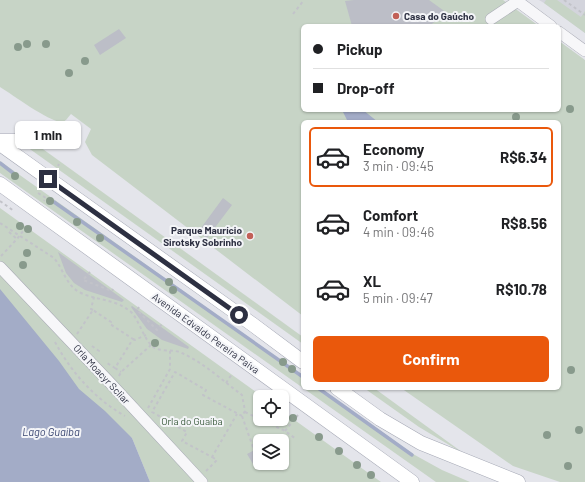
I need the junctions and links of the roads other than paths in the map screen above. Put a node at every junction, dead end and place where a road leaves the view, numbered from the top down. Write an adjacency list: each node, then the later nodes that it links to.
1 (517, 1): 2 (street); 3 (street)
2 (491, 19)
3 (548, 24)
4 (561, 33): 5 (street)
5 (585, 51)
6 (0, 141): 7 (main road)
7 (42, 141)
8 (0, 144): 11 (main road)
9 (0, 184): 14 (main road, Avenida Edvaldo Pereira Paiva)
10 (0, 267): 13 (street, Orla Moacyr Scliar)
11 (301, 361)
12 (340, 390): 15 (main road)
13 (200, 480)
14 (412, 482)
15 (518, 482)

